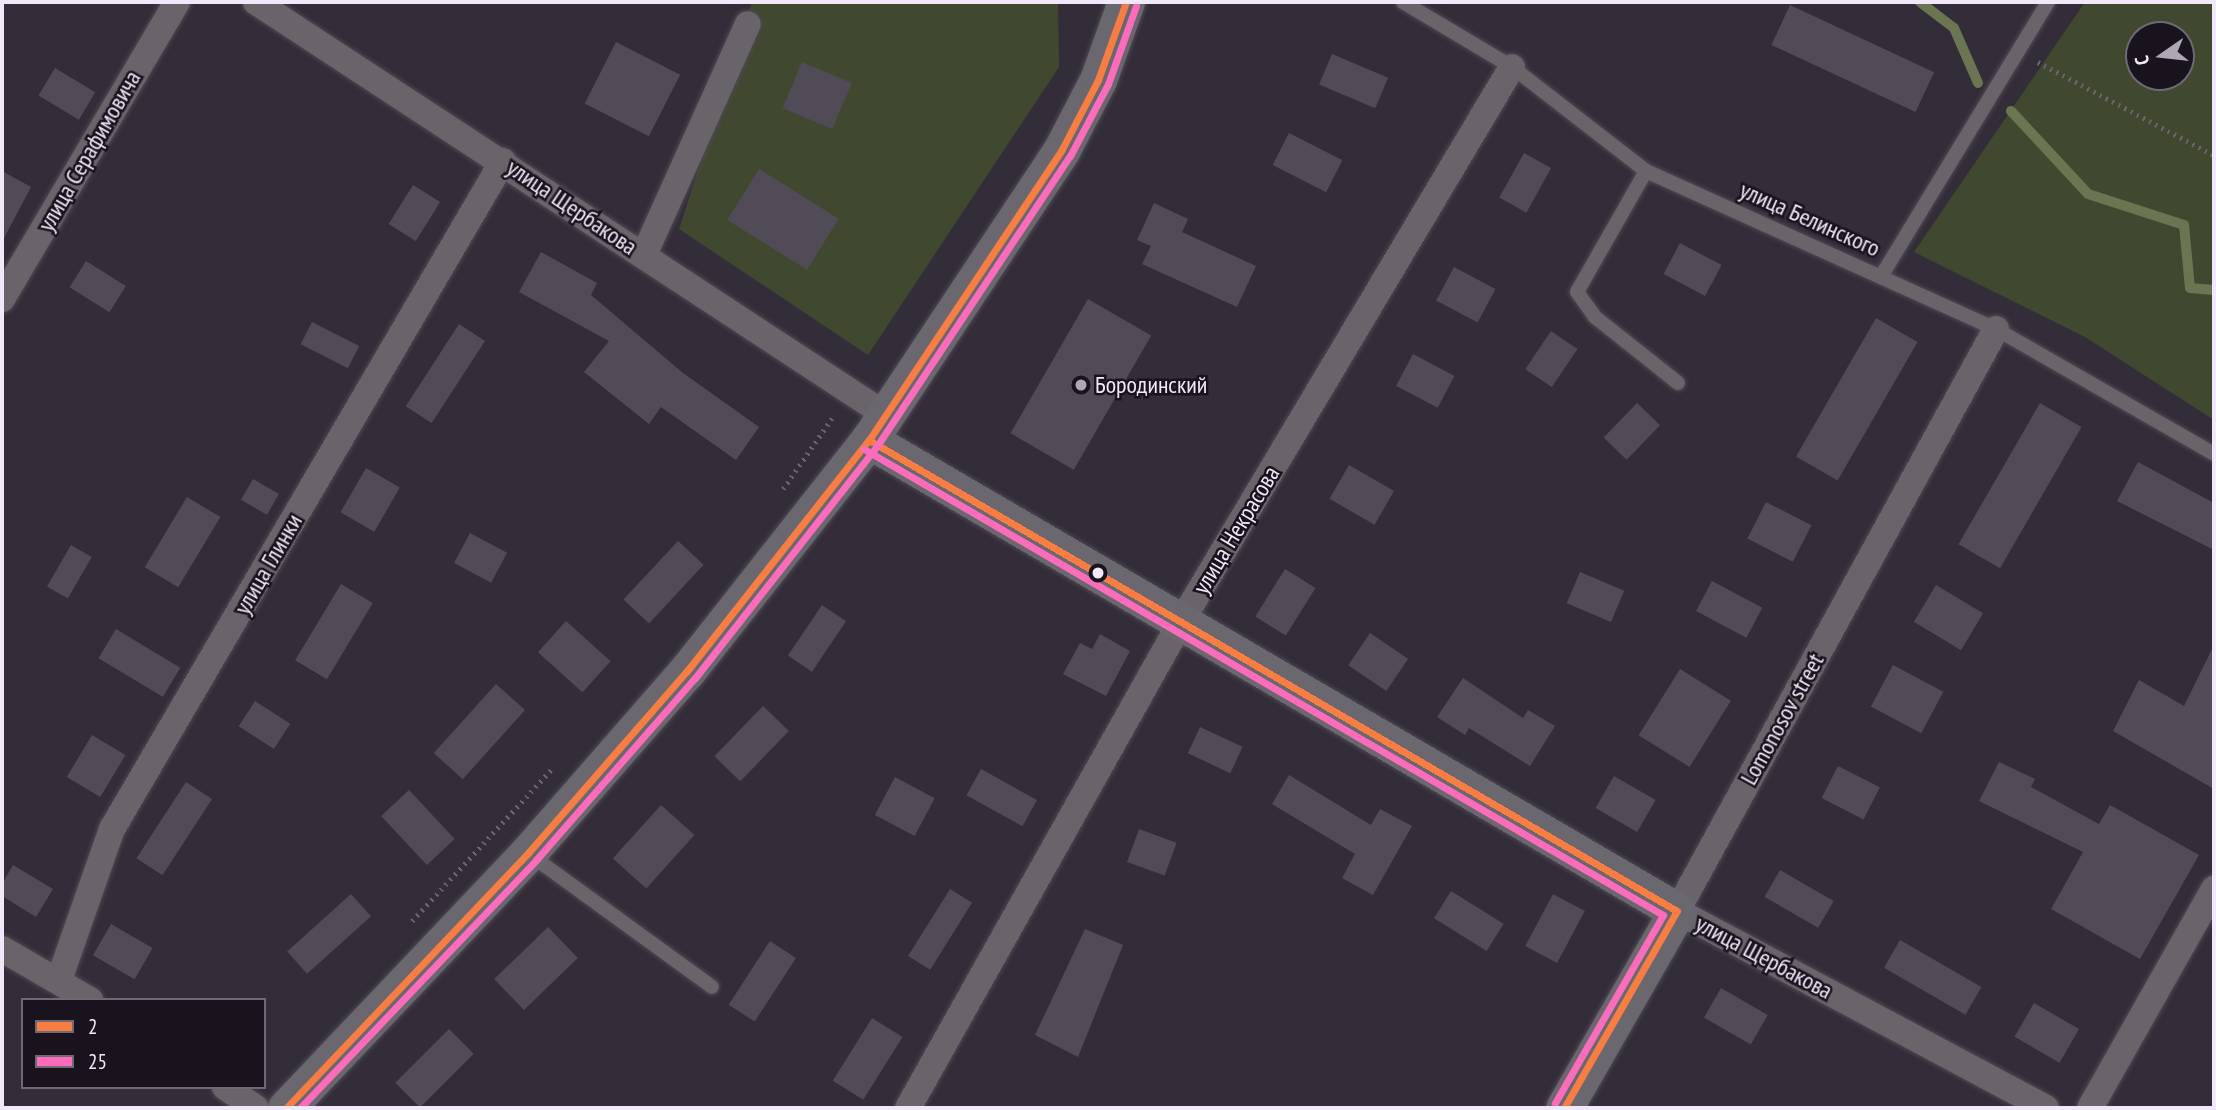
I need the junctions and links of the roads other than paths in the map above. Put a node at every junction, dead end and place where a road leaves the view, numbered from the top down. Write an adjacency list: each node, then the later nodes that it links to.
1 (177, 2): 12 (street, улица Серафимовича)
2 (256, 2): 8 (street, улица Щербакова)
3 (1126, 2): 15 (main road)
4 (1403, 2): 7 (lane, улица Белинского)
5 (2048, 2): 11 (lane)
6 (748, 24): 10 (street)
7 (1512, 66): 9 (lane, улица Белинского); 17 (street, улица Некрасова)
8 (503, 161): 10 (street, улица Щербакова); 22 (street, улица Глинки)
9 (1646, 171): 11 (lane, улица Белинского); 14 (lane)
10 (644, 255): 15 (street, улица Щербакова)
11 (1882, 275): 13 (lane, улица Белинского)
12 (2, 299)
13 (1996, 329): 16 (lane, улица Белинского); 20 (street, Lomonosov street)
14 (1678, 383)
15 (877, 427): 17 (main road, улица Щербакова); 18 (main road)
16 (2214, 454)
17 (1181, 622): 20 (main road, улица Щербакова); 28 (street, улица Некрасова)
18 (527, 853): 23 (lane); 27 (main road)
19 (2214, 890): 31 (street)
20 (1677, 911): 29 (main road, Lomonosov street); 30 (street, улица Щербакова)
21 (2, 949): 22 (street)
22 (59, 980): 24 (street)
23 (712, 987)
24 (87, 998)
25 (228, 1089): 26 (street)
26 (257, 1108)
27 (286, 1108)
28 (908, 1108)
29 (1564, 1108)
30 (2046, 1108)
31 (2090, 1108)

